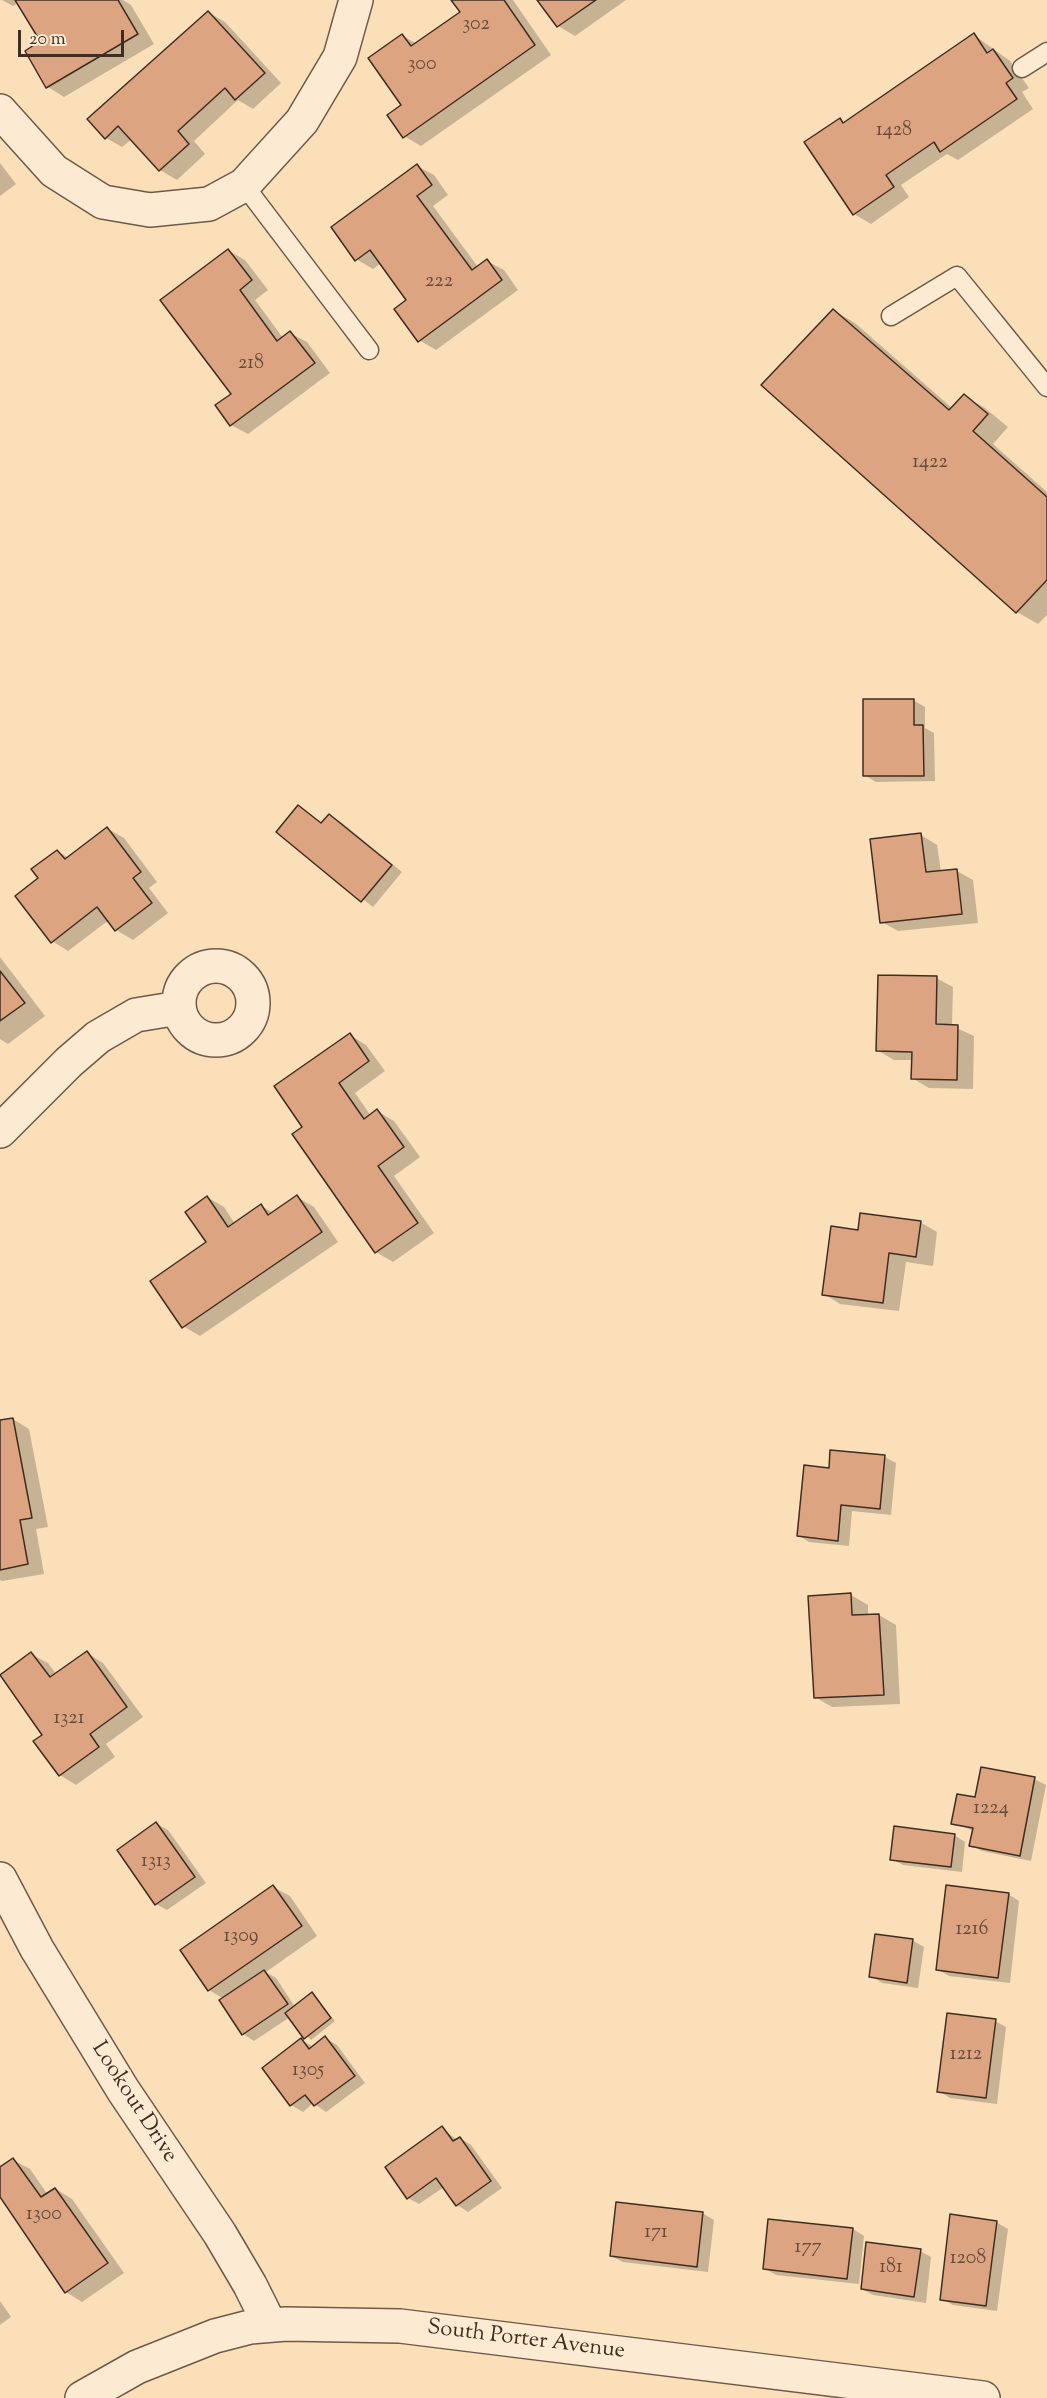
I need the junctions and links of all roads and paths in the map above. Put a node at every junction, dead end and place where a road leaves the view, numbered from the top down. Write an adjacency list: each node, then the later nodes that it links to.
1 (356, 0): 5 (street)
2 (1047, 52): 3 (lane)
3 (1022, 68)
4 (0, 111): 5 (street)
5 (244, 184): 7 (lane)
6 (891, 316): 8 (lane)
7 (369, 351)
8 (1047, 387)
9 (179, 1008): 10 (street)
10 (0, 1131)
11 (0, 1879): 12 (street, Lookout Drive)
12 (270, 2325): 13 (street, South Porter Avenue); 14 (street, South Porter Avenue)
13 (82, 2398)
14 (982, 2398)

